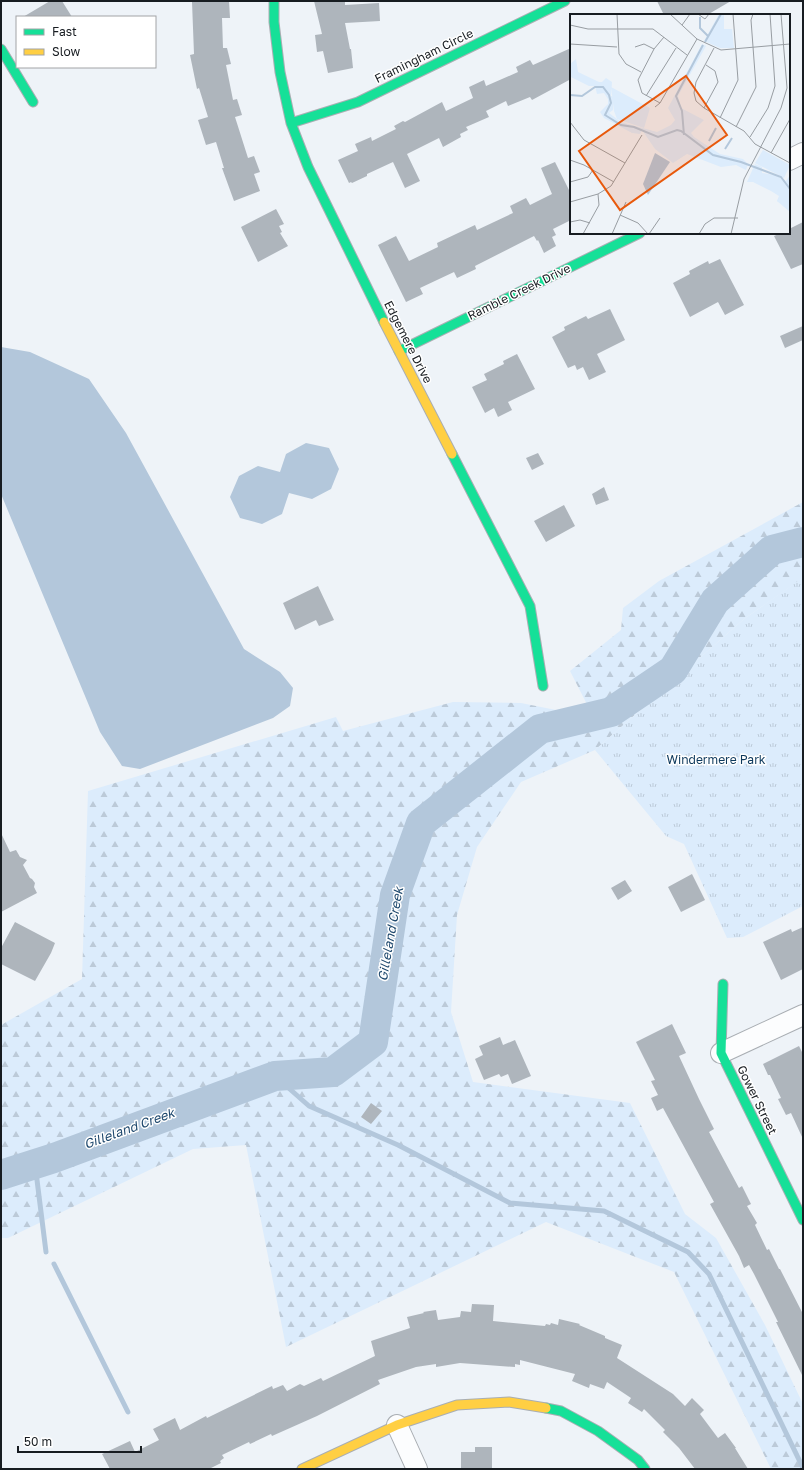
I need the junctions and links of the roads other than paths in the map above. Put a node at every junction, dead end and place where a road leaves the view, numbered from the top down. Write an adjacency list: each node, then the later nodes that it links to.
1 (274, 1): 6 (street, Edgemere Drive)
2 (564, 1): 3 (street, Framingham Circle)
3 (536, 7): 6 (street, Framingham Circle)
4 (1, 49): 5 (street)
5 (33, 102)
6 (291, 123): 10 (street, Edgemere Drive)
7 (803, 153): 8 (street)
8 (790, 160)
9 (638, 234): 10 (street, Ramble Creek Drive)
10 (399, 351): 11 (street, Edgemere Drive)
11 (543, 686)
12 (723, 984): 14 (street, Gower Street)
13 (803, 1015): 14 (street)
14 (721, 1053): 15 (street, Gower Street)
15 (803, 1220)
16 (397, 1425): 17 (street); 18 (street); 19 (street)
17 (302, 1469)
18 (417, 1469)
19 (645, 1469)

